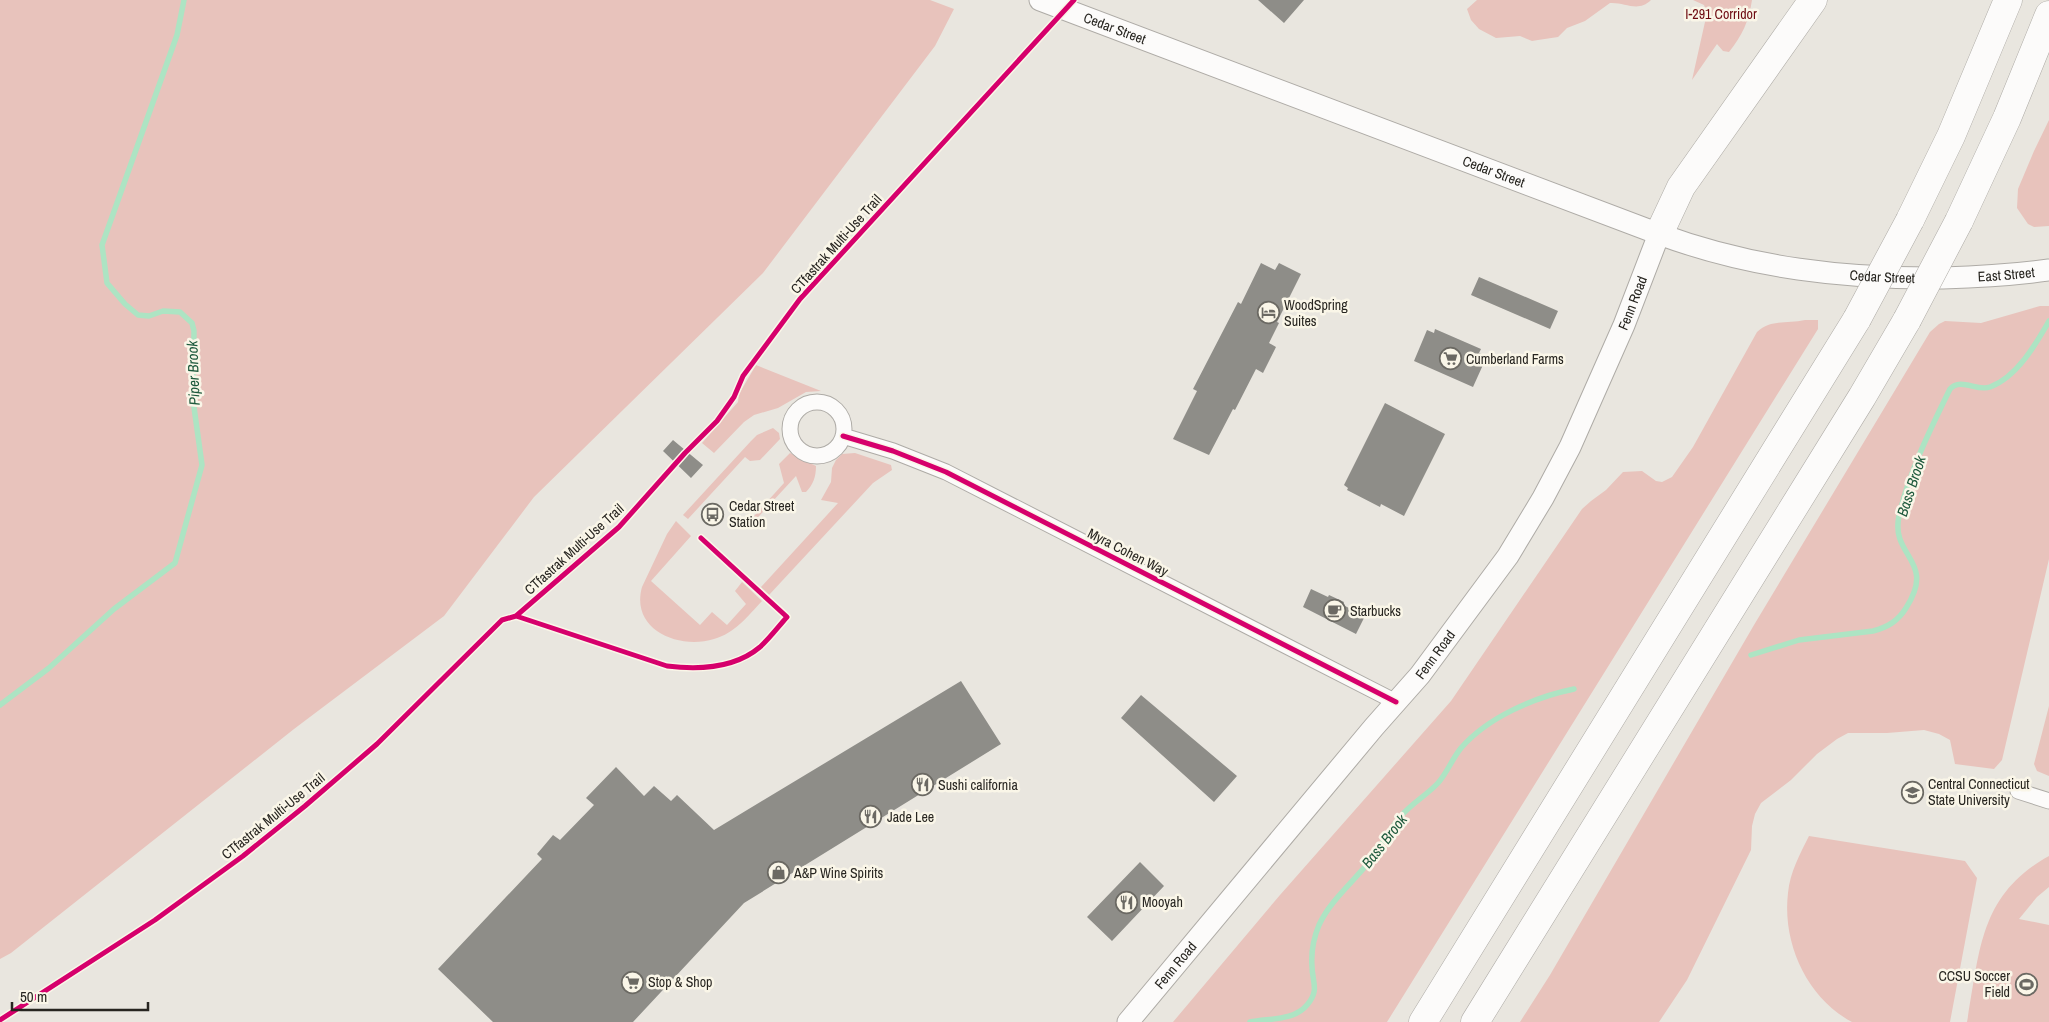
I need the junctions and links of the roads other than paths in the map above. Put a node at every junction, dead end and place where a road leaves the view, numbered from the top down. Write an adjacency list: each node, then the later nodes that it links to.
1 (1040, 0): 5 (main road, Cedar Street)
2 (1814, 0): 5 (highway)
3 (2008, 0): 13 (highway, bridge)
4 (2049, 15): 14 (highway, bridge)
5 (1659, 234): 7 (main road, Cedar Street); 9 (main road, Fenn Road)
6 (2049, 270): 7 (main road, East Street)
7 (1962, 277)
8 (843, 436): 9 (street, Myra Cohen Way)
9 (1396, 702): 12 (main road, Fenn Road)
10 (2018, 791): 11 (street)
11 (2049, 800)
12 (1128, 1022)
13 (1423, 1022)
14 (1475, 1022)

